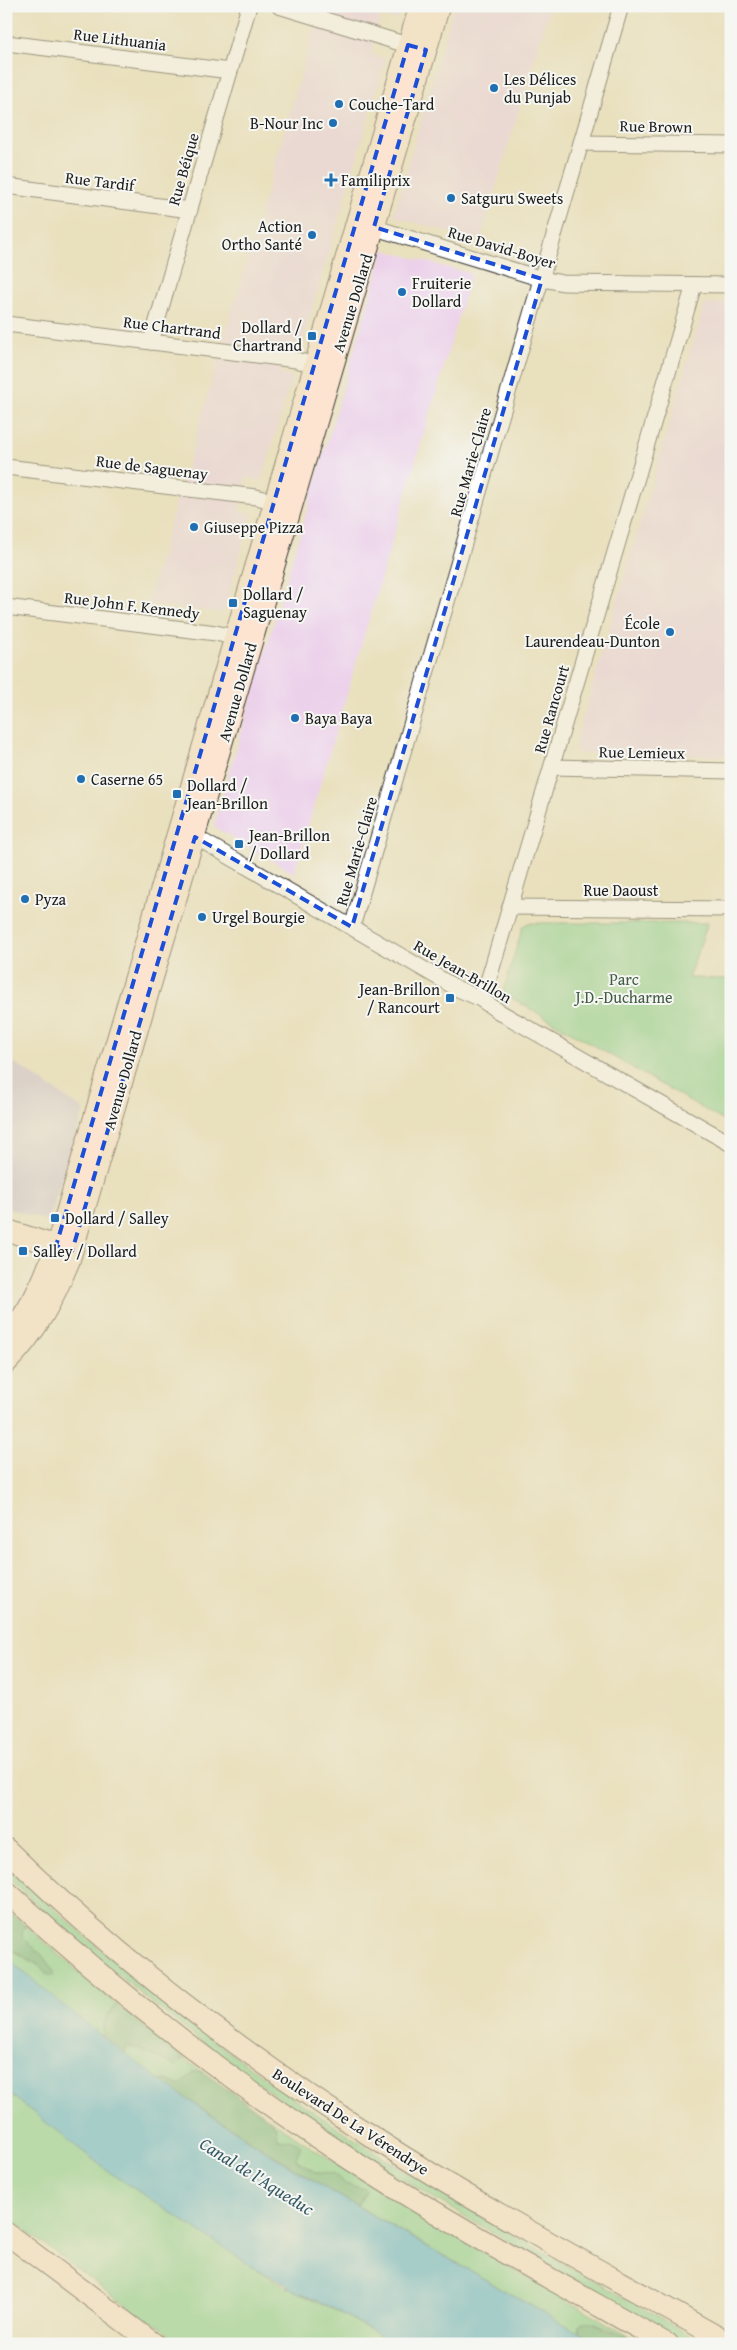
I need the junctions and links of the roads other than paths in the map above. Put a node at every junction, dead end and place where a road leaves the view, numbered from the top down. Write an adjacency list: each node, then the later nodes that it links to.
1 (249, 6): 8 (street, Rue Béique)
2 (279, 6): 7 (street)
3 (420, 6): 7 (main road, Avenue Dollard)
4 (439, 6): 7 (main road, Avenue Dollard)
5 (621, 6): 9 (street, Rue Marie-Claire)
6 (6, 43): 8 (street, Rue Lithuania)
7 (417, 48): 13 (main road, Avenue Dollard)
8 (230, 71): 12 (street, Rue Béique)
9 (581, 143): 10 (street, Rue Brown); 14 (street, Rue Marie-Claire)
10 (731, 145)
11 (6, 186): 12 (street, Rue Tardif)
12 (190, 210): 18 (street, Rue Béique)
13 (365, 224): 14 (street, Rue David-Boyer); 19 (main road, Avenue Dollard)
14 (542, 279): 15 (street, Rue David-Boyer); 29 (street, Rue Marie-Claire)
15 (694, 285): 16 (street, Rue David-Boyer); 24 (street, Rue Rancourt)
16 (731, 285)
17 (6, 324): 18 (street, Rue Chartrand)
18 (151, 342): 19 (street, Rue Chartrand)
19 (323, 367): 21 (main road, Avenue Dollard)
20 (6, 467): 21 (street, Rue de Saguenay)
21 (284, 504): 23 (main road, Avenue Dollard)
22 (6, 607): 23 (street, Rue John F. Kennedy)
23 (243, 640): 26 (main road, Avenue Dollard)
24 (552, 767): 25 (street, Rue Lemieux); 27 (street, Rue Rancourt)
25 (731, 771)
26 (187, 833): 29 (street, Rue Jean-Brillon); 33 (main road, Avenue Dollard)
27 (510, 907): 28 (street, Rue Daoust); 30 (street, Rue Rancourt)
28 (731, 909)
29 (352, 927): 30 (street, Rue Jean-Brillon)
30 (479, 998): 31 (street, Rue Jean-Brillon)
31 (731, 1144)
32 (6, 1230): 33 (main road)
33 (64, 1249): 34 (main road, Avenue Dollard); 35 (main road, Avenue Dollard)
34 (6, 1337)
35 (6, 1363)
36 (6, 1849): 41 (main road, Boulevard De La Vérendrye)
37 (6, 1891): 40 (main road, Boulevard De La Vérendrye)
38 (6, 2234): 39 (main road)
39 (154, 2344)
40 (667, 2344)
41 (730, 2344)

